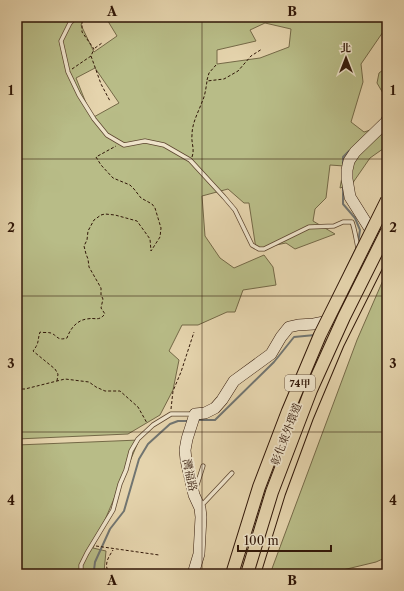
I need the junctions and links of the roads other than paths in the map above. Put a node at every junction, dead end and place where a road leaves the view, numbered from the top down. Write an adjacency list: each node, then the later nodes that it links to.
1 (76, 17): 9 (lane)
2 (387, 120): 6 (street)
3 (387, 200): 18 (main road, 74甲, bridge)
4 (387, 213): 19 (main road, 彰化東外環道 / 74甲)
5 (387, 231): 20 (main road, 彰化東外環道 / 74甲, bridge)
6 (372, 232): 7 (lane); 9 (street); 10 (street)
7 (387, 234)
8 (387, 245): 21 (main road, 74甲)
9 (364, 251): 10 (street)
10 (314, 324): 11 (street)
11 (195, 414): 14 (street, 灣福路); 16 (lane)
12 (203, 466): 14 (lane)
13 (232, 473): 15 (lane)
14 (194, 495): 15 (street, 灣福路)
15 (200, 508): 17 (street, 灣福路)
16 (81, 574)
17 (193, 574)
18 (232, 574)
19 (238, 574)
20 (247, 574)
21 (254, 574)

